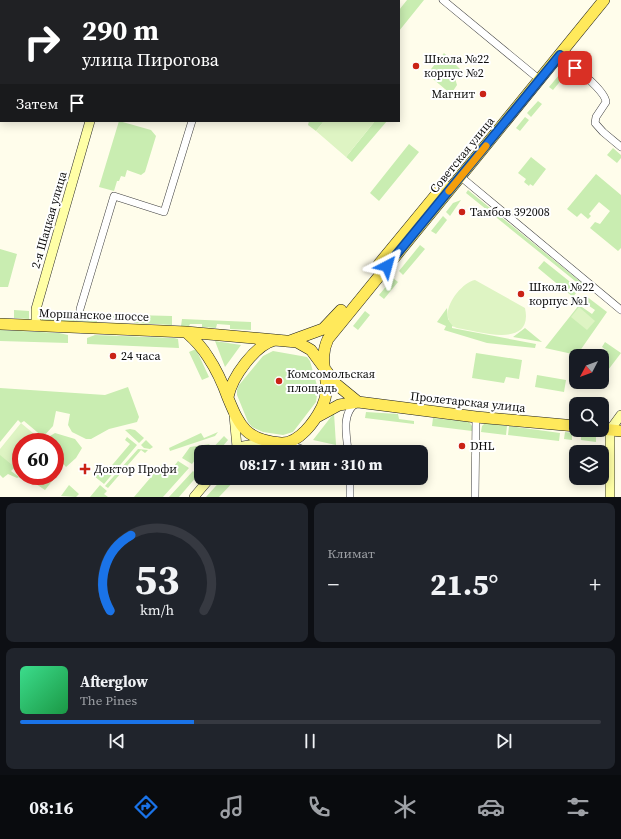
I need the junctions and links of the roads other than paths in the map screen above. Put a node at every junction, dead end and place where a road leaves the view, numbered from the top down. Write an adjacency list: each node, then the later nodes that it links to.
1 (443, 0): 5 (street)
2 (594, 0): 5 (main road)
3 (604, 0): 4 (main road, Советская улица)
4 (560, 55): 8 (street); 9 (main road, Советская улица)
5 (534, 75): 9 (main road)
6 (90, 122): 13 (street, 2-я Шацкая улица)
7 (192, 122): 10 (street)
8 (621, 147)
9 (458, 175): 11 (street); 16 (main road); 17 (main road, Советская улица)
10 (80, 308)
11 (621, 310)
12 (0, 324): 13 (main road, Моршанское шоссе)
13 (36, 326): 14 (main road, Моршанское шоссе)
14 (186, 332): 15 (main road, Моршанское шоссе); 18 (main road)
15 (277, 339): 16 (main road); 18 (main road)
16 (290, 341): 17 (main road)
17 (324, 366): 19 (main road); 23 (main road)
18 (228, 397): 20 (main road)
19 (358, 402): 22 (main road, Пролетарская улица); 23 (main road); 31 (street)
20 (234, 415): 26 (main road); 28 (street)
21 (621, 415): 25 (street)
22 (476, 417): 24 (main road, Пролетарская улица); 36 (street)
23 (315, 419): 27 (main road)
24 (569, 425)
25 (611, 430): 37 (street)
26 (267, 442): 27 (main road); 29 (street)
27 (284, 443): 30 (street)
28 (235, 445)
29 (255, 445)
30 (290, 445)
31 (348, 445)
32 (204, 485): 34 (street)
33 (349, 485): 35 (street)
34 (194, 497)
35 (350, 497)
36 (475, 497)
37 (610, 497)

